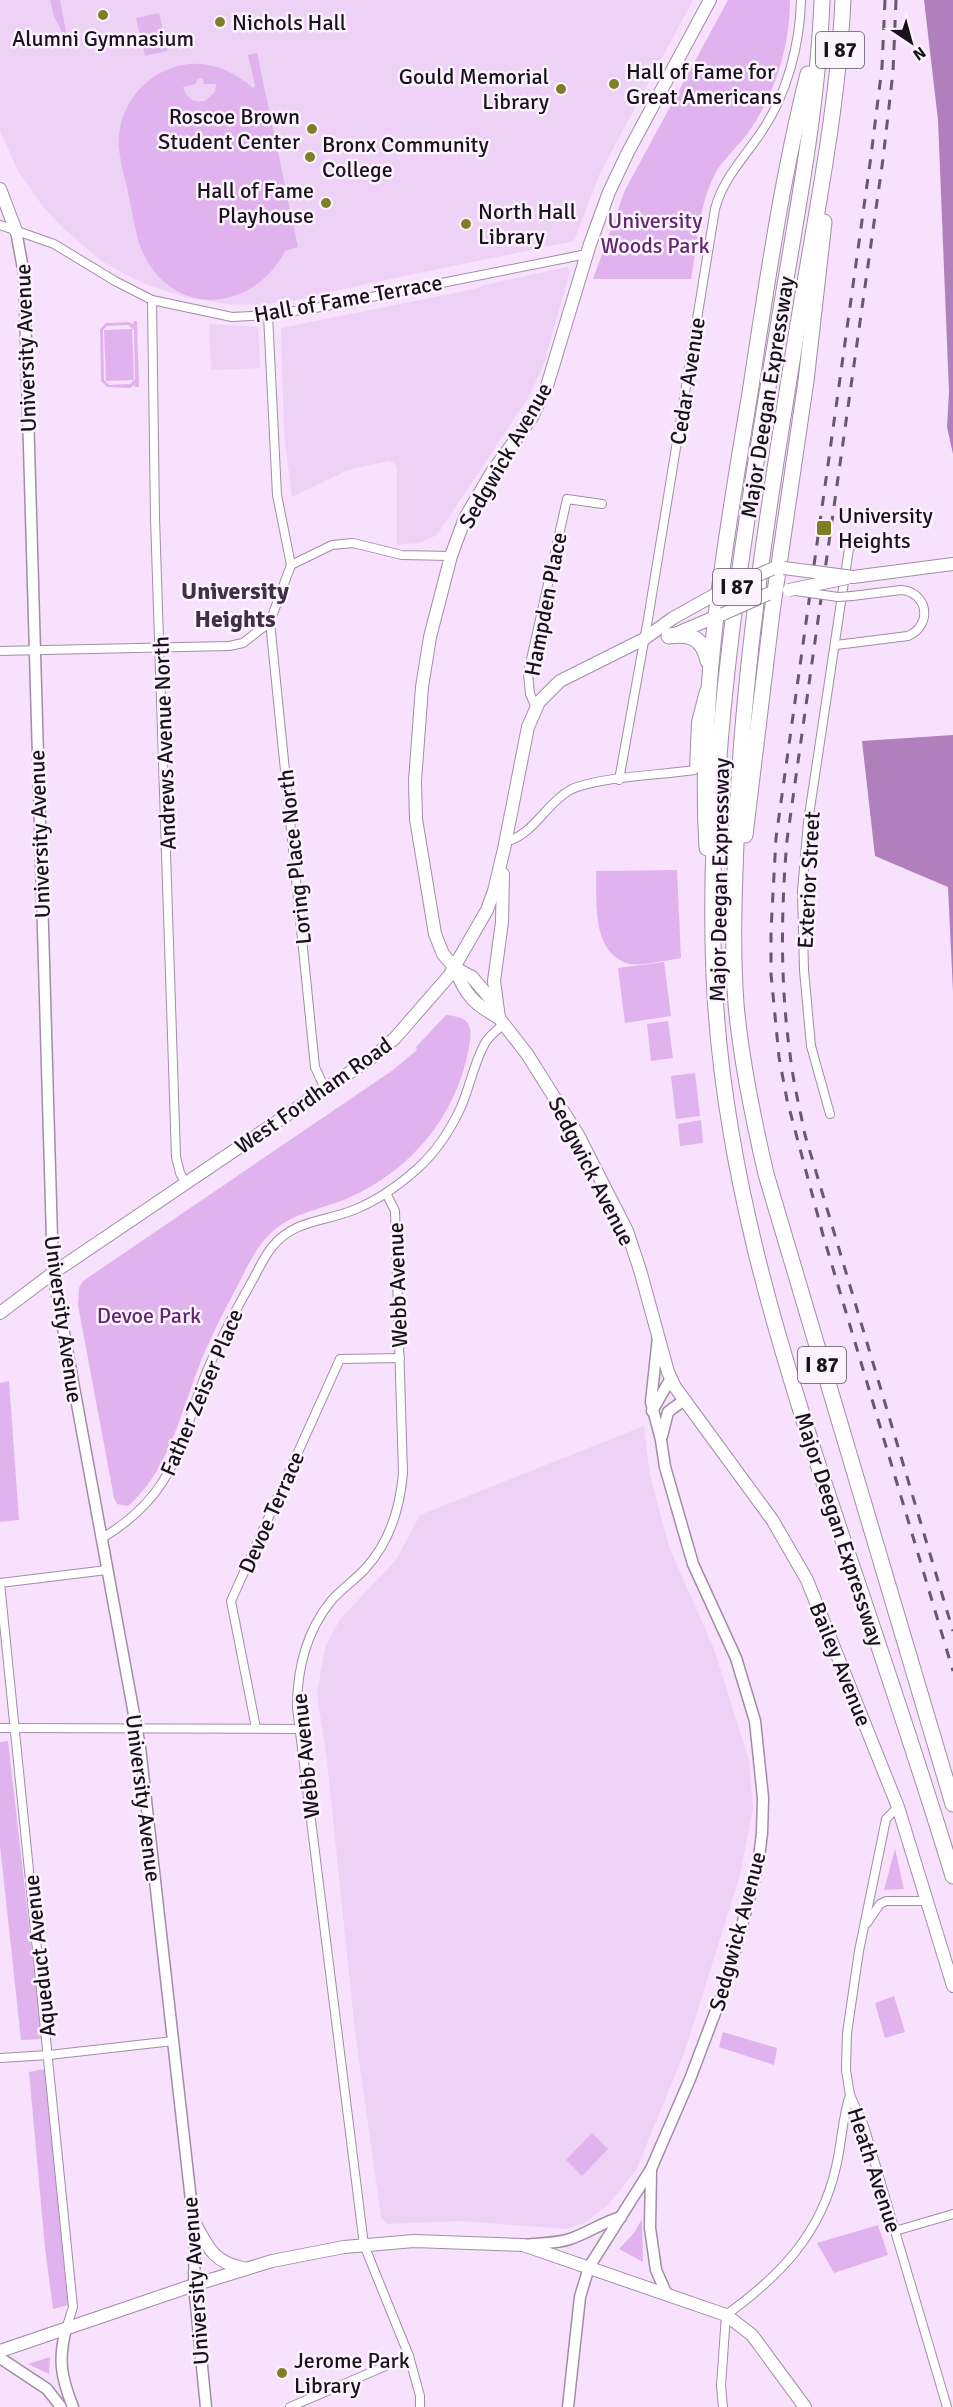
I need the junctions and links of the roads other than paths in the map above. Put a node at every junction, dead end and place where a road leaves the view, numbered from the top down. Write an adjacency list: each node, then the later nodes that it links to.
1 (710, 0): 9 (main road, Sedgwick Avenue)
2 (801, 0): 25 (street, Cedar Avenue)
3 (822, 0): 19 (highway); 35 (highway, Major Deegan Expressway / I 87)
4 (843, 0): 5 (highway, Major Deegan Expressway / I 87)
5 (834, 100): 17 (highway); 34 (highway, Major Deegan Expressway / I 87)
6 (0, 189): 8 (main road, University Avenue)
7 (0, 225): 8 (street, Hall of Fame Terrace)
8 (16, 231): 10 (street, Hall of Fame Terrace); 29 (street, University Avenue)
9 (587, 254): 11 (street, Hall of Fame Terrace); 14 (main road, Sedgwick Avenue)
10 (152, 300): 11 (street, Hall of Fame Terrace); 27 (street, Andrews Avenue North)
11 (268, 315): 15 (street)
12 (602, 504): 31 (street, Hampden Place)
13 (850, 542): 26 (street, Exterior Street)
14 (451, 556): 15 (street); 36 (main road, Sedgwick Avenue)
15 (291, 565): 23 (street)
16 (947, 565): 18 (main road, West Fordham Road)
17 (778, 569): 18 (main road, West Fordham Road, bridge); 19 (main road, West Fordham Road, bridge); 20 (highway)
18 (854, 577): 20 (main road, West Fordham Road, bridge); 21 (street)
19 (722, 591): 22 (highway); 25 (main road, West Fordham Road)
20 (778, 592): 21 (street, bridge); 22 (main road, West Fordham Road, bridge); 34 (highway)
21 (868, 594): 26 (street)
22 (719, 615): 24 (main road, West Fordham Road); 30 (highway)
23 (270, 622): 27 (street); 38 (street, Loring Place North)
24 (669, 636): 25 (main road, West Fordham Road); 30 (highway)
25 (644, 639): 31 (main road, West Fordham Road); 32 (street, Cedar Avenue)
26 (836, 645): 39 (street, Exterior Street)
27 (161, 647): 29 (street); 40 (street, Andrews Avenue North)
28 (0, 651): 29 (street)
29 (34, 651): 42 (street, University Avenue)
30 (709, 675): 32 (street, Major Deegan Expressway); 35 (highway)
31 (536, 708): 33 (main road, West Fordham Road)
32 (619, 780): 33 (street)
33 (505, 846): 36 (main road, West Fordham Road); 37 (main road)
34 (734, 917): 58 (highway, Major Deegan Expressway / I 87)
35 (714, 936): 60 (highway, Major Deegan Expressway / I 87)
36 (455, 968): 37 (main road, Sedgwick Avenue); 38 (main road, West Fordham Road)
37 (501, 1021): 41 (street, Webb Avenue); 44 (main road, Sedgwick Avenue)
38 (326, 1089): 40 (main road, West Fordham Road)
39 (830, 1114)
40 (186, 1184): 42 (main road, West Fordham Road)
41 (386, 1193): 45 (street, Webb Avenue); 50 (street, Father Zeiser Place)
42 (53, 1273): 43 (main road, West Fordham Road); 50 (street, University Avenue)
43 (0, 1313)
44 (658, 1337): 46 (main road, Sedgwick Avenue); 48 (street, Sedgwick Avenue)
45 (400, 1358): 56 (street, Devoe Terrace); 57 (street, Webb Avenue)
46 (669, 1375): 47 (main road, Bailey Avenue); 48 (street)
47 (684, 1400): 49 (street, Sedgwick Avenue); 59 (main road, Bailey Avenue)
48 (652, 1411): 49 (street, Sedgwick Avenue)
49 (661, 1440): 70 (street, Sedgwick Avenue)
50 (101, 1539): 51 (street, University Avenue)
51 (108, 1570): 52 (street); 55 (street, University Avenue)
52 (0, 1583): 54 (street, Aqueduct Avenue)
53 (0, 1728): 54 (street)
54 (15, 1728): 55 (street); 67 (street, Aqueduct Avenue)
55 (137, 1728): 56 (street); 66 (street, University Avenue)
56 (256, 1728): 57 (street)
57 (300, 1729): 75 (street, Webb Avenue)
58 (953, 1804)
59 (898, 1807): 61 (street, Heath Avenue); 62 (main road, Bailey Avenue)
60 (953, 1876)
61 (871, 1894): 63 (street); 64 (street, Heath Avenue)
62 (928, 1900): 63 (street); 65 (main road, Bailey Avenue)
63 (880, 1905): 64 (street, Heath Avenue)
64 (863, 1929): 69 (street, Heath Avenue)
65 (953, 1986)
66 (173, 2041): 67 (street); 73 (street, University Avenue)
67 (49, 2055): 68 (street); 82 (street, Aqueduct Avenue)
68 (0, 2058)
69 (850, 2095): 74 (street, Heath Avenue); 81 (street)
70 (651, 2169): 72 (street, Sedgwick Avenue); 80 (street)
71 (953, 2214): 74 (street)
72 (621, 2217): 76 (street); 77 (street, Sedgwick Avenue)
73 (193, 2220): 78 (main road); 79 (street, University Avenue)
74 (895, 2231): 96 (street, Heath Avenue)
75 (364, 2245): 76 (main road); 78 (main road); 84 (street, Webb Avenue)
76 (523, 2245): 77 (main road)
77 (589, 2267): 80 (main road); 93 (street, Sedgwick Avenue)
78 (244, 2269): 79 (main road)
79 (194, 2285): 82 (main road); 89 (street, University Avenue)
80 (667, 2295): 81 (main road)
81 (726, 2315): 94 (street); 95 (main road)
82 (66, 2329): 83 (main road); 88 (street)
83 (0, 2351)
84 (409, 2356): 86 (street); 92 (street, Webb Avenue)
85 (0, 2358): 87 (street)
86 (317, 2395): 90 (street); 91 (street)
87 (61, 2407)
88 (73, 2407)
89 (206, 2407)
90 (290, 2407)
91 (319, 2407)
92 (420, 2407)
93 (568, 2407)
94 (723, 2407)
95 (805, 2407)
96 (947, 2407)

